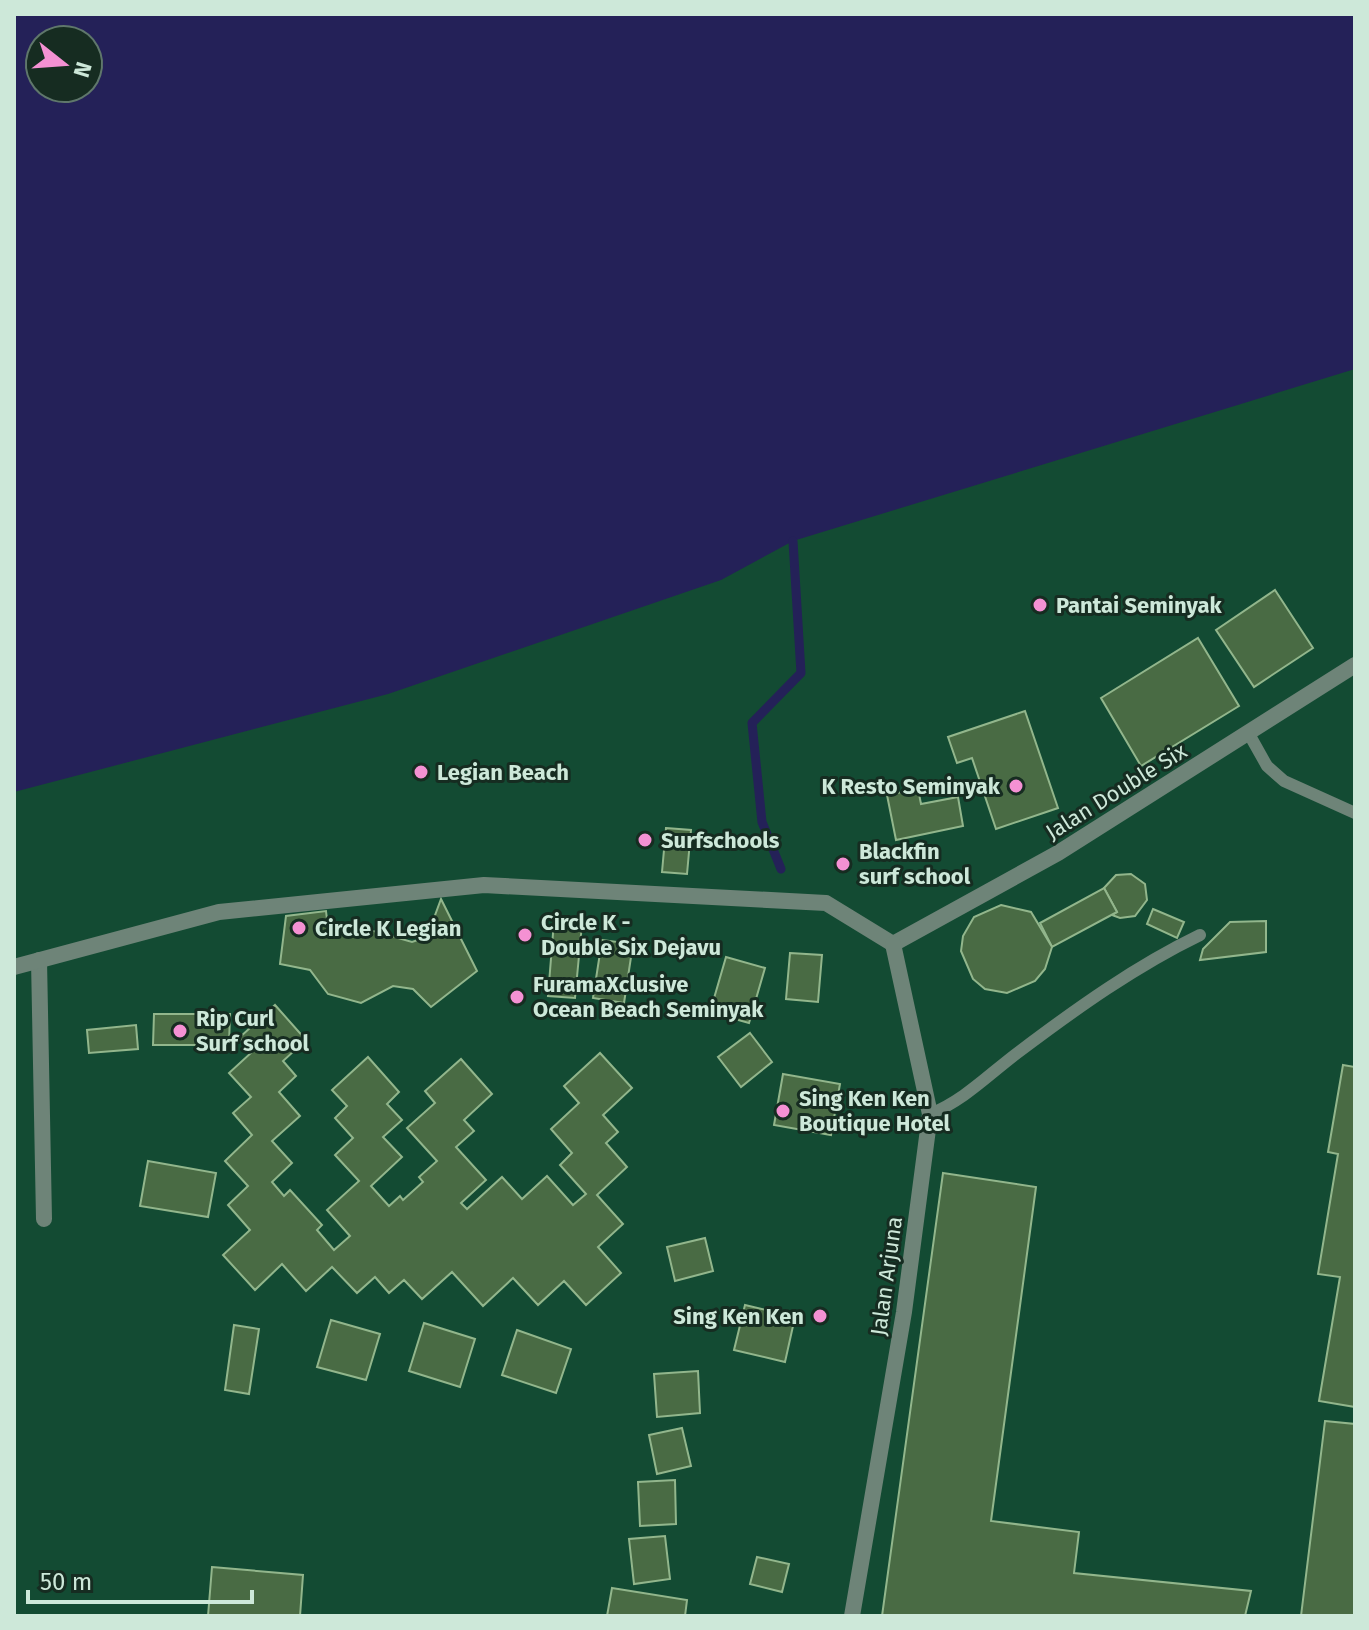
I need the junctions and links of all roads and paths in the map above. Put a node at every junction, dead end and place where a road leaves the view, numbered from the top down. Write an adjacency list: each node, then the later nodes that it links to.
1 (1355, 665): 2 (street, Jalan Double Six)
2 (1249, 734): 3 (lane); 5 (street, Jalan Double Six)
3 (1355, 813)
4 (1200, 935): 8 (lane)
5 (893, 944): 6 (street); 8 (street, Jalan Arjuna)
6 (39, 960): 7 (street); 9 (street)
7 (14, 967)
8 (930, 1114): 10 (street, Jalan Arjuna)
9 (44, 1219)
10 (852, 1616)

